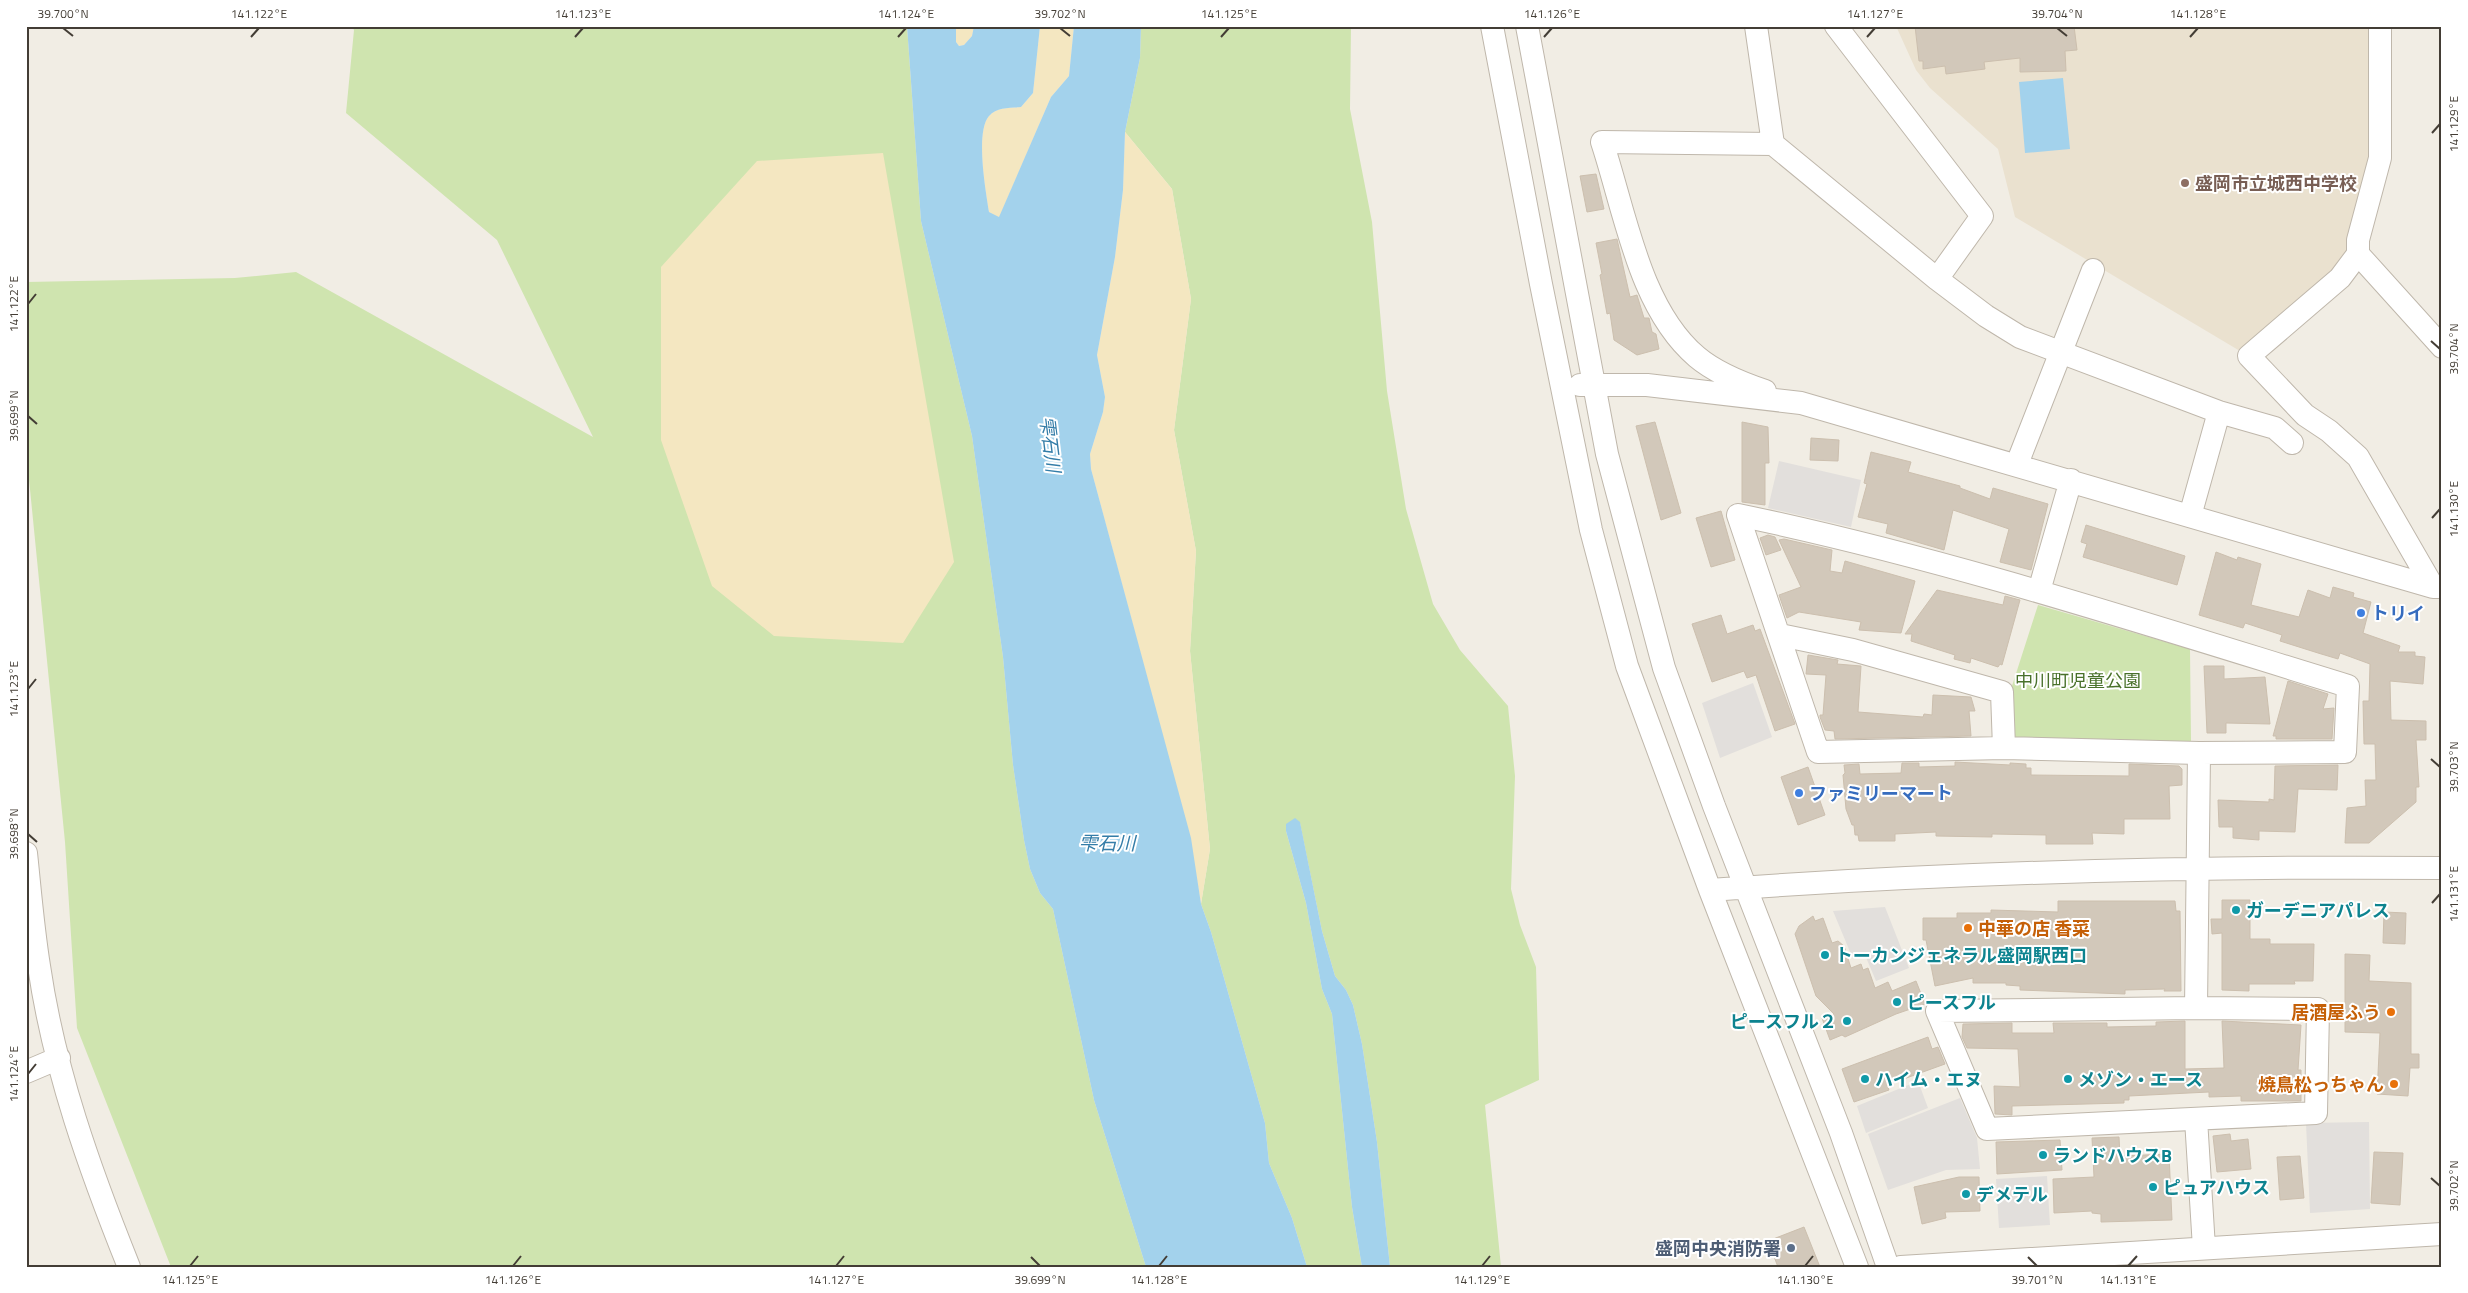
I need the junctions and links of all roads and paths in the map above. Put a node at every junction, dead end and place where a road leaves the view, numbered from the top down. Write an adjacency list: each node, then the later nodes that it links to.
1 (1492, 26): 12 (street)
2 (1527, 26): 13 (street)
3 (1756, 26): 6 (street)
4 (1836, 26): 9 (street)
5 (2380, 26): 7 (street)
6 (1772, 144): 9 (street); 14 (street)
7 (2358, 254): 10 (street); 20 (street)
8 (2093, 270): 11 (street)
9 (1937, 279): 11 (street)
10 (2442, 347)
11 (2060, 352): 15 (street); 17 (street)
12 (1561, 385): 13 (street); 29 (street)
13 (1593, 385): 14 (street); 28 (street)
14 (1802, 403): 17 (street)
15 (2220, 412): 16 (street); 19 (street)
16 (2292, 443)
17 (2017, 464): 18 (street)
18 (2071, 480): 19 (street); 21 (street)
19 (2190, 516): 20 (street)
20 (2437, 587)
21 (2039, 591): 22 (street); 24 (street)
22 (1780, 635): 23 (street); 23 (street)
23 (2004, 748): 24 (street)
24 (2199, 753): 26 (street)
25 (26, 853): 31 (street)
26 (2197, 867): 27 (street); 28 (street); 30 (street)
27 (2442, 868)
28 (1745, 887): 29 (street); 38 (street)
29 (1710, 890): 37 (street)
30 (2196, 1008): 33 (street); 33 (street)
31 (59, 1058): 32 (street); 36 (street)
32 (26, 1072)
33 (2196, 1119): 35 (street)
34 (2442, 1234): 35 (street)
35 (2204, 1248): 39 (street)
36 (129, 1267)
37 (1857, 1267)
38 (1888, 1267)
39 (1901, 1267)

